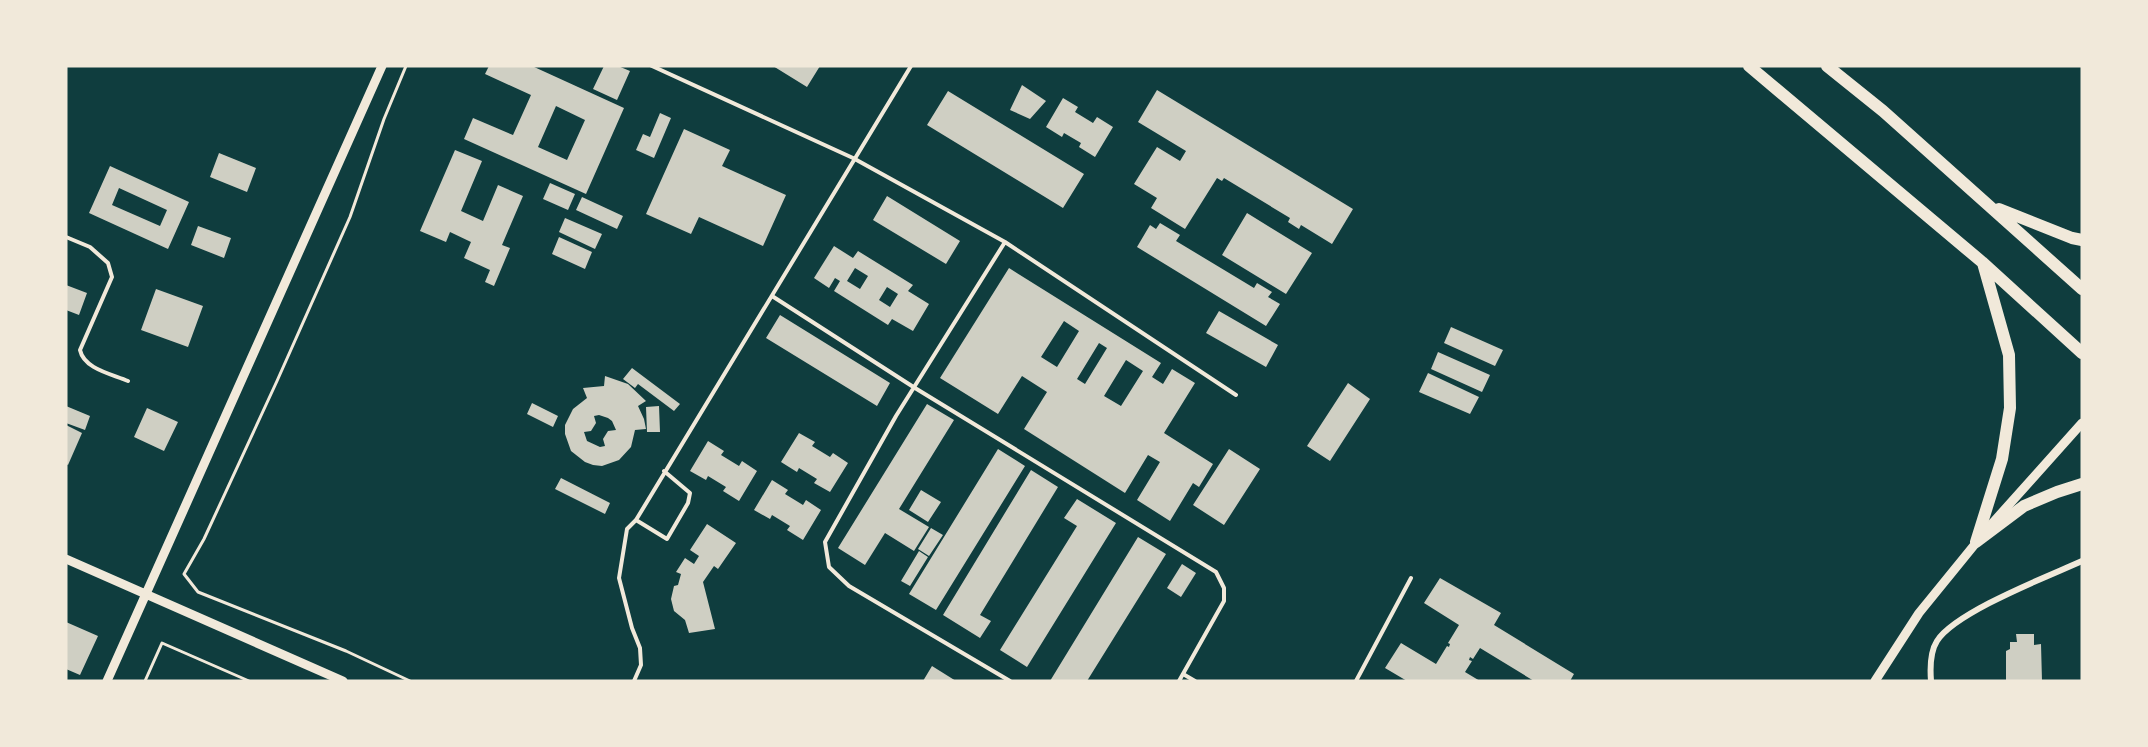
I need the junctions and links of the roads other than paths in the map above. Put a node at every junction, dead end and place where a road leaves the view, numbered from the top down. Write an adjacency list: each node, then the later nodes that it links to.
1 (382, 66): 26 (main road)
2 (652, 66): 6 (lane)
3 (910, 66): 6 (lane)
4 (1749, 66): 11 (highway)
5 (1827, 66): 7 (highway)
6 (853, 159): 10 (lane); 13 (lane)
7 (1989, 205): 9 (highway); 12 (highway)
8 (66, 237): 15 (lane)
9 (2082, 240)
10 (1005, 242): 16 (lane); 17 (lane)
11 (1982, 262): 14 (highway); 22 (highway)
12 (2082, 289)
13 (772, 296): 16 (lane); 19 (lane)
14 (2082, 353)
15 (128, 381)
16 (915, 388): 27 (lane); 31 (lane)
17 (1236, 395)
18 (2082, 423): 22 (main road)
19 (664, 471): 21 (lane); 21 (lane)
20 (2082, 484): 22 (highway)
21 (636, 520): 30 (lane)
22 (1976, 542): 35 (main road)
23 (66, 559): 26 (main road)
24 (2082, 561): 36 (street)
25 (1411, 578): 34 (lane)
26 (147, 594): 28 (main road); 29 (main road)
27 (1183, 674): 32 (lane); 33 (lane)
28 (107, 681)
29 (343, 681)
30 (634, 681)
31 (1010, 681)
32 (1179, 681)
33 (1195, 681)
34 (1356, 681)
35 (1875, 681)
36 (1931, 681)

